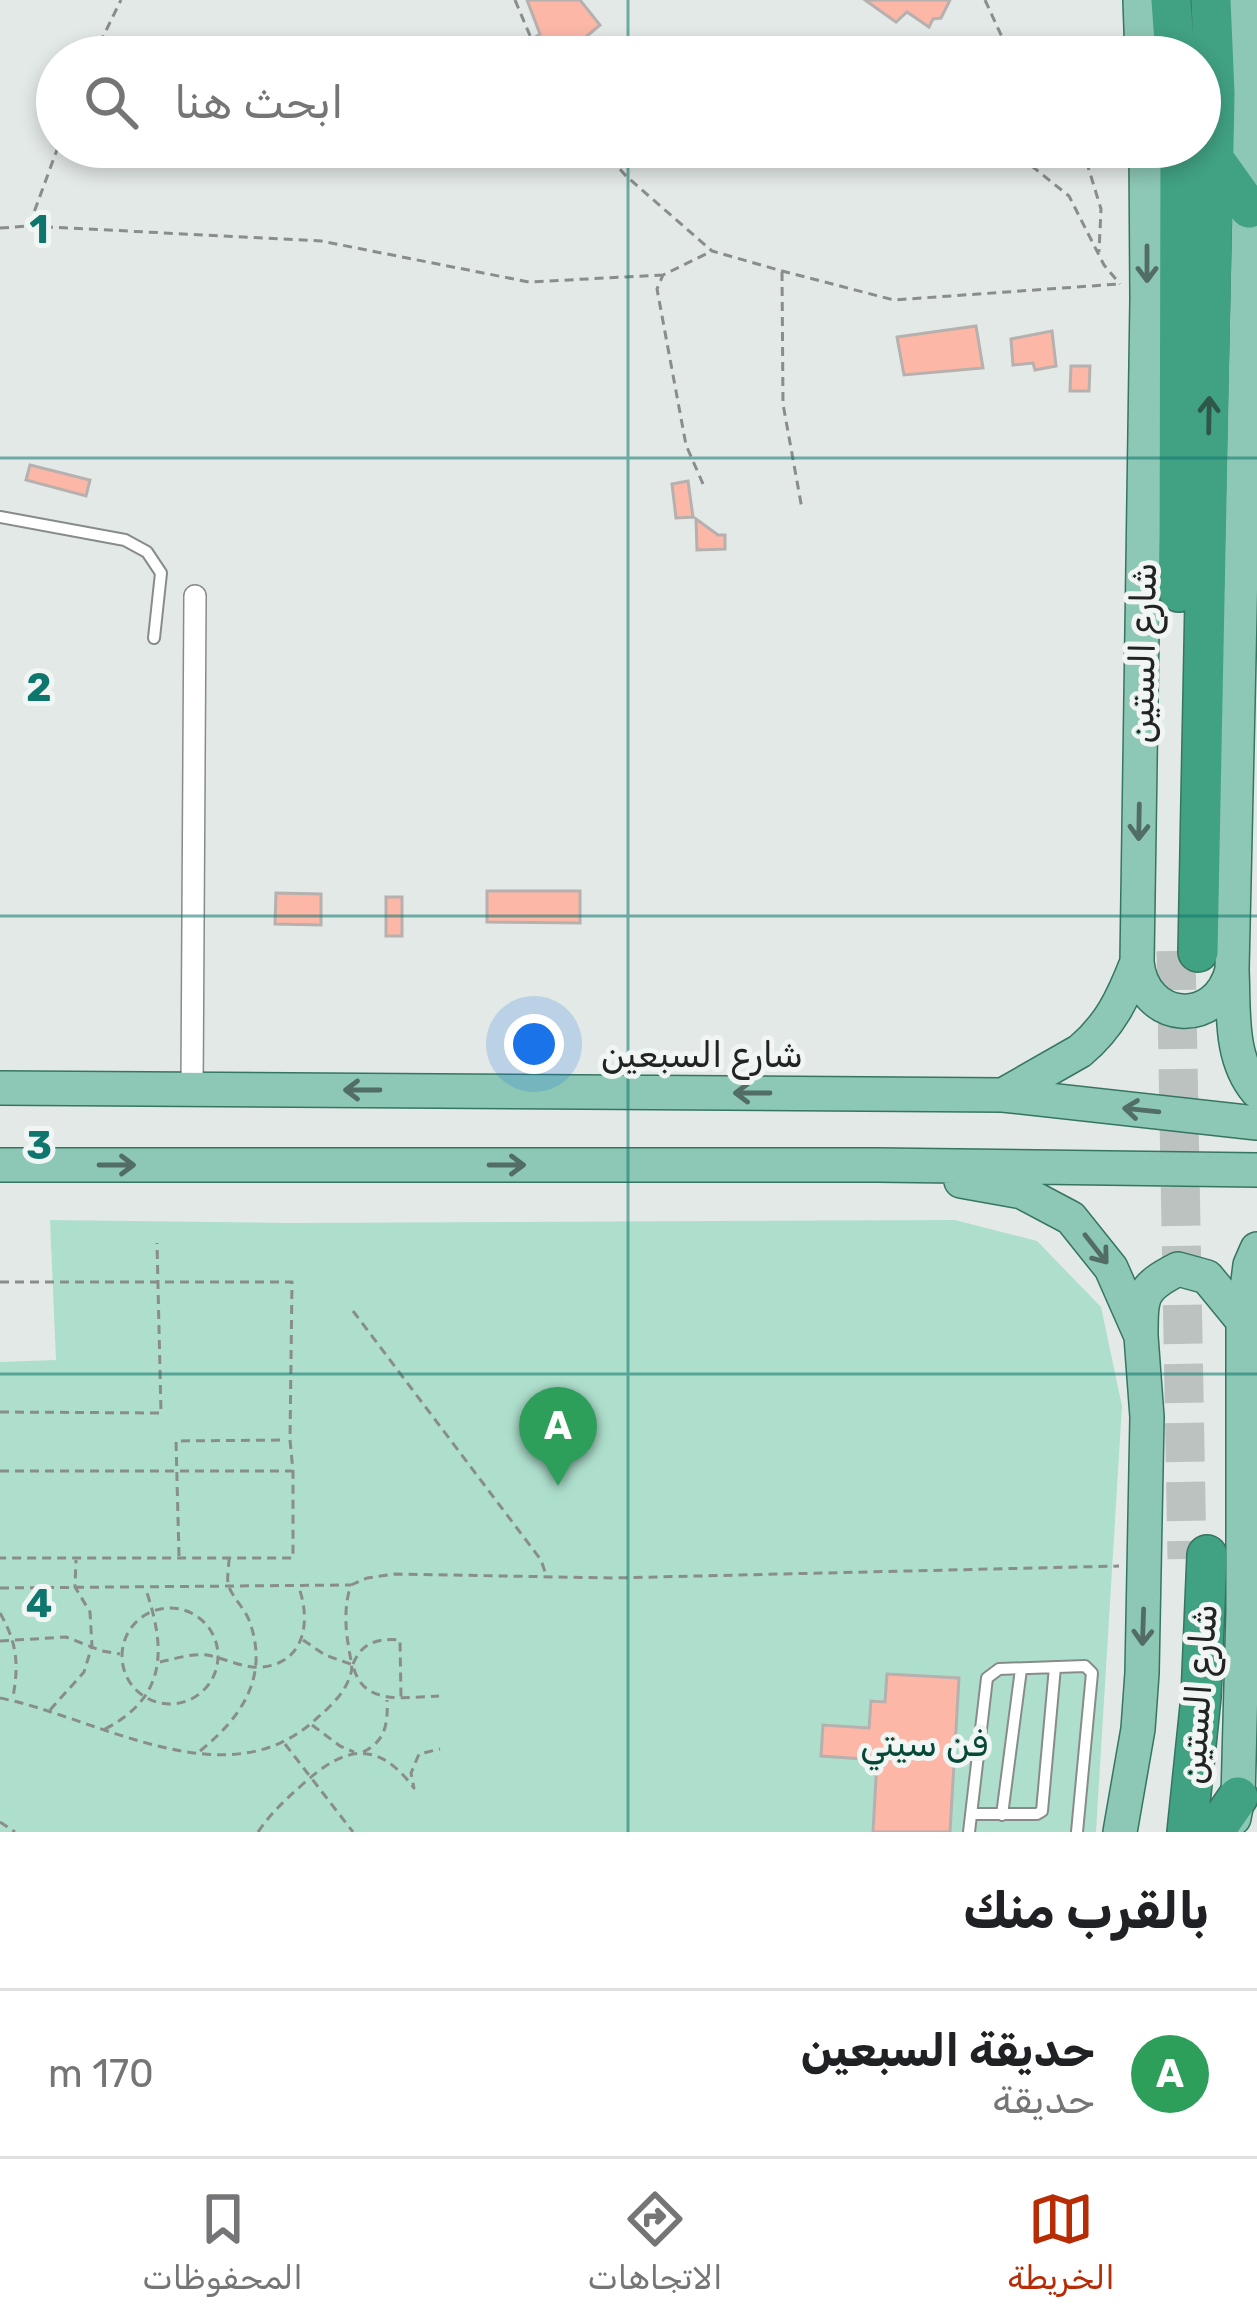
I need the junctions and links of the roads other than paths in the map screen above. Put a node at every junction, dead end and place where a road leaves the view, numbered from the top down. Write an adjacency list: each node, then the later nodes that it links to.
1 (1140, 0): 5 (main road)
2 (1171, 0): 6 (highway)
3 (1211, 0): 7 (highway, شارع الستين)
4 (1245, 0): 11 (main road, شارع الستين)
5 (1141, 36)
6 (1174, 36)
7 (1213, 36)
8 (1144, 168): 16 (main road, شارع الستين, one-way to 16)
9 (1197, 168): 15 (highway, شارع الستين)
10 (1211, 168): 11 (highway)
11 (1249, 208): 15 (main road, شارع الستين)
12 (0, 517): 14 (lane)
13 (195, 596): 18 (street)
14 (154, 638)
15 (1202, 958): 16 (main road); 19 (main road, شارع الستين)
16 (1137, 962): 20 (main road, شارع الستين)
17 (0, 1088): 18 (main road, شارع السبعين)
18 (193, 1089): 20 (main road, شارع السبعين, one-way to 18)
19 (1257, 1090)
20 (1003, 1095): 21 (main road, شارع السبعين, one-way to 20)
21 (1257, 1123)
22 (0, 1165): 23 (main road, one-way to 23)
23 (877, 1165): 24 (main road); 27 (main road, one-way to 27)
24 (1257, 1170)
25 (1257, 1249): 26 (main road)
26 (1243, 1321): 27 (main road); 32 (main road)
27 (1141, 1336): 35 (main road, one-way to 35)
28 (1055, 1667): 29 (lane); 31 (lane); 34 (lane)
29 (1021, 1669): 30 (lane); 31 (lane)
30 (971, 1814): 31 (lane); 33 (lane)
31 (1002, 1815)
32 (1235, 1815): 38 (highway)
33 (969, 1832)
34 (1077, 1832)
35 (1120, 1832)
36 (1166, 1832): 37 (highway, شارع الستين)
37 (1187, 1832)
38 (1214, 1832)

